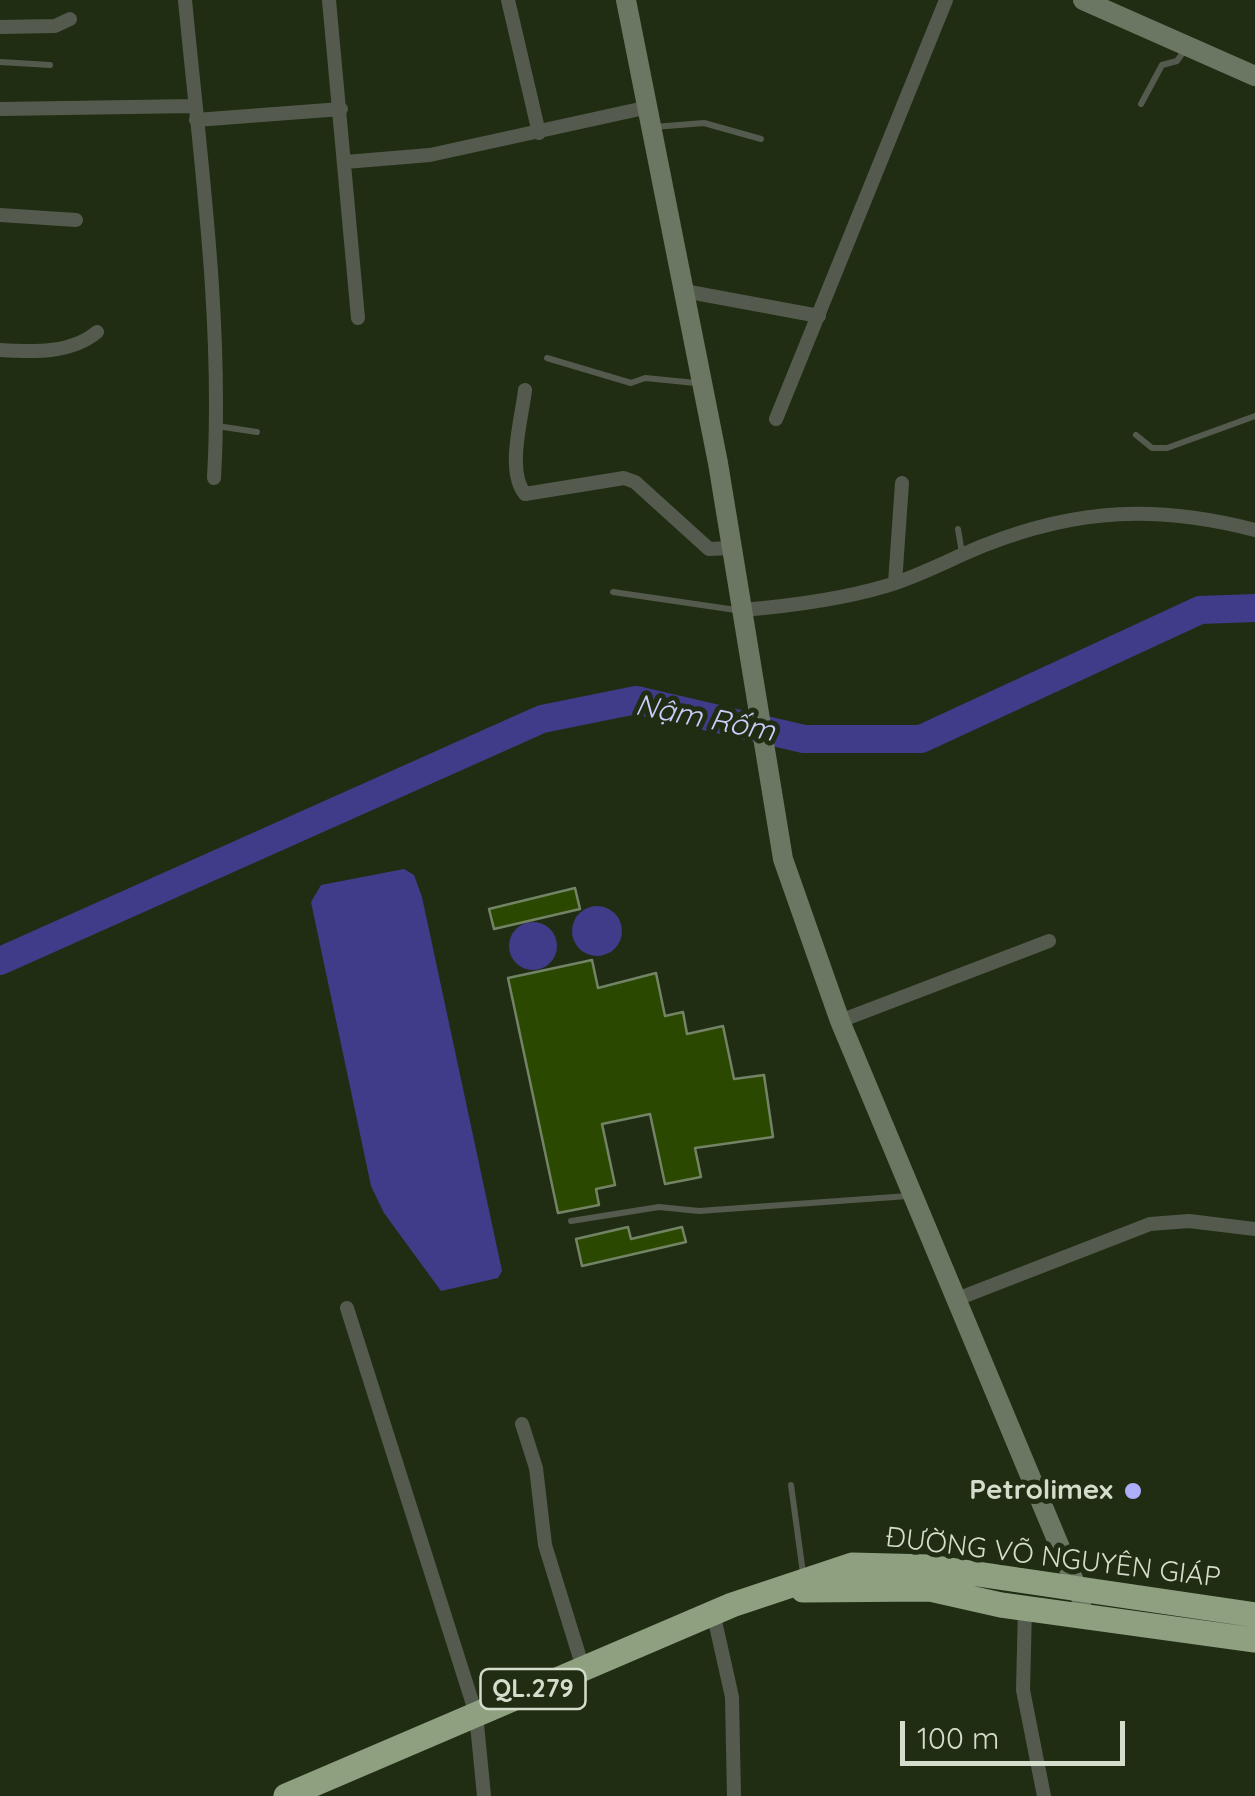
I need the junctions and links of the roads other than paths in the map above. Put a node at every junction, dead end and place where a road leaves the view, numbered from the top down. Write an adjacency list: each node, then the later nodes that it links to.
1 (185, 0): 17 (street)
2 (329, 0): 16 (street)
3 (508, 0): 19 (street)
4 (626, 0): 18 (street)
5 (946, 0): 25 (street)
6 (1083, 0): 7 (street)
7 (1116, 6): 10 (street)
8 (70, 19): 9 (street)
9 (0, 27)
10 (1187, 47): 13 (street); 14 (lane)
11 (0, 62): 12 (lane)
12 (50, 66)
13 (1255, 76)
14 (1142, 104)
15 (0, 108): 17 (street)
16 (341, 109): 17 (street); 21 (street)
17 (195, 113): 34 (street)
18 (651, 117): 19 (street); 20 (lane); 24 (street)
19 (539, 133): 21 (street)
20 (760, 138)
21 (344, 162): 26 (street)
22 (0, 215): 23 (street)
23 (76, 220)
24 (684, 291): 25 (street); 30 (street)
25 (818, 316): 33 (street)
26 (358, 318)
27 (96, 332): 28 (street)
28 (0, 350)
29 (546, 358): 30 (lane)
30 (702, 384): 41 (street)
31 (525, 390): 41 (street)
32 (1255, 416): 36 (lane)
33 (776, 419)
34 (216, 426): 35 (lane); 37 (street)
35 (257, 432)
36 (1136, 435)
37 (214, 478)
38 (902, 483): 43 (street)
39 (958, 530): 42 (lane)
40 (1255, 530): 42 (street)
41 (732, 548): 45 (street)
42 (962, 555): 43 (street)
43 (895, 583): 45 (street)
44 (614, 592): 45 (lane)
45 (743, 617): 47 (street)
46 (1049, 940): 47 (street)
47 (840, 1020): 48 (street)
48 (913, 1195): 49 (lane); 51 (street)
49 (571, 1221)
50 (1255, 1229): 51 (street)
51 (957, 1299): 56 (street)
52 (347, 1308): 63 (street)
53 (522, 1424): 62 (street)
54 (791, 1485): 55 (lane)
55 (797, 1587): 56 (highway, ĐƯỜNG VÕ NGUYÊN GIÁP / QL.279); 57 (highway, ĐƯỜNG VÕ NGUYÊN GIÁP / QL.279); 58 (highway, QL.279)
56 (1079, 1590): 59 (highway, ĐƯỜNG VÕ NGUYÊN GIÁP / QL.279); 60 (street)
57 (1025, 1608): 60 (highway, ĐƯỜNG VÕ NGUYÊN GIÁP / QL.279); 67 (street)
58 (713, 1612): 62 (highway, QL.279); 66 (street)
59 (1255, 1615)
60 (1088, 1616): 61 (highway, ĐƯỜNG VÕ NGUYÊN GIÁP / QL.279)
61 (1255, 1640)
62 (583, 1668): 63 (highway, QL.279)
63 (476, 1714): 64 (highway, QL.279); 65 (street)
64 (286, 1796)
65 (484, 1796)
66 (734, 1796)
67 (1044, 1796)

